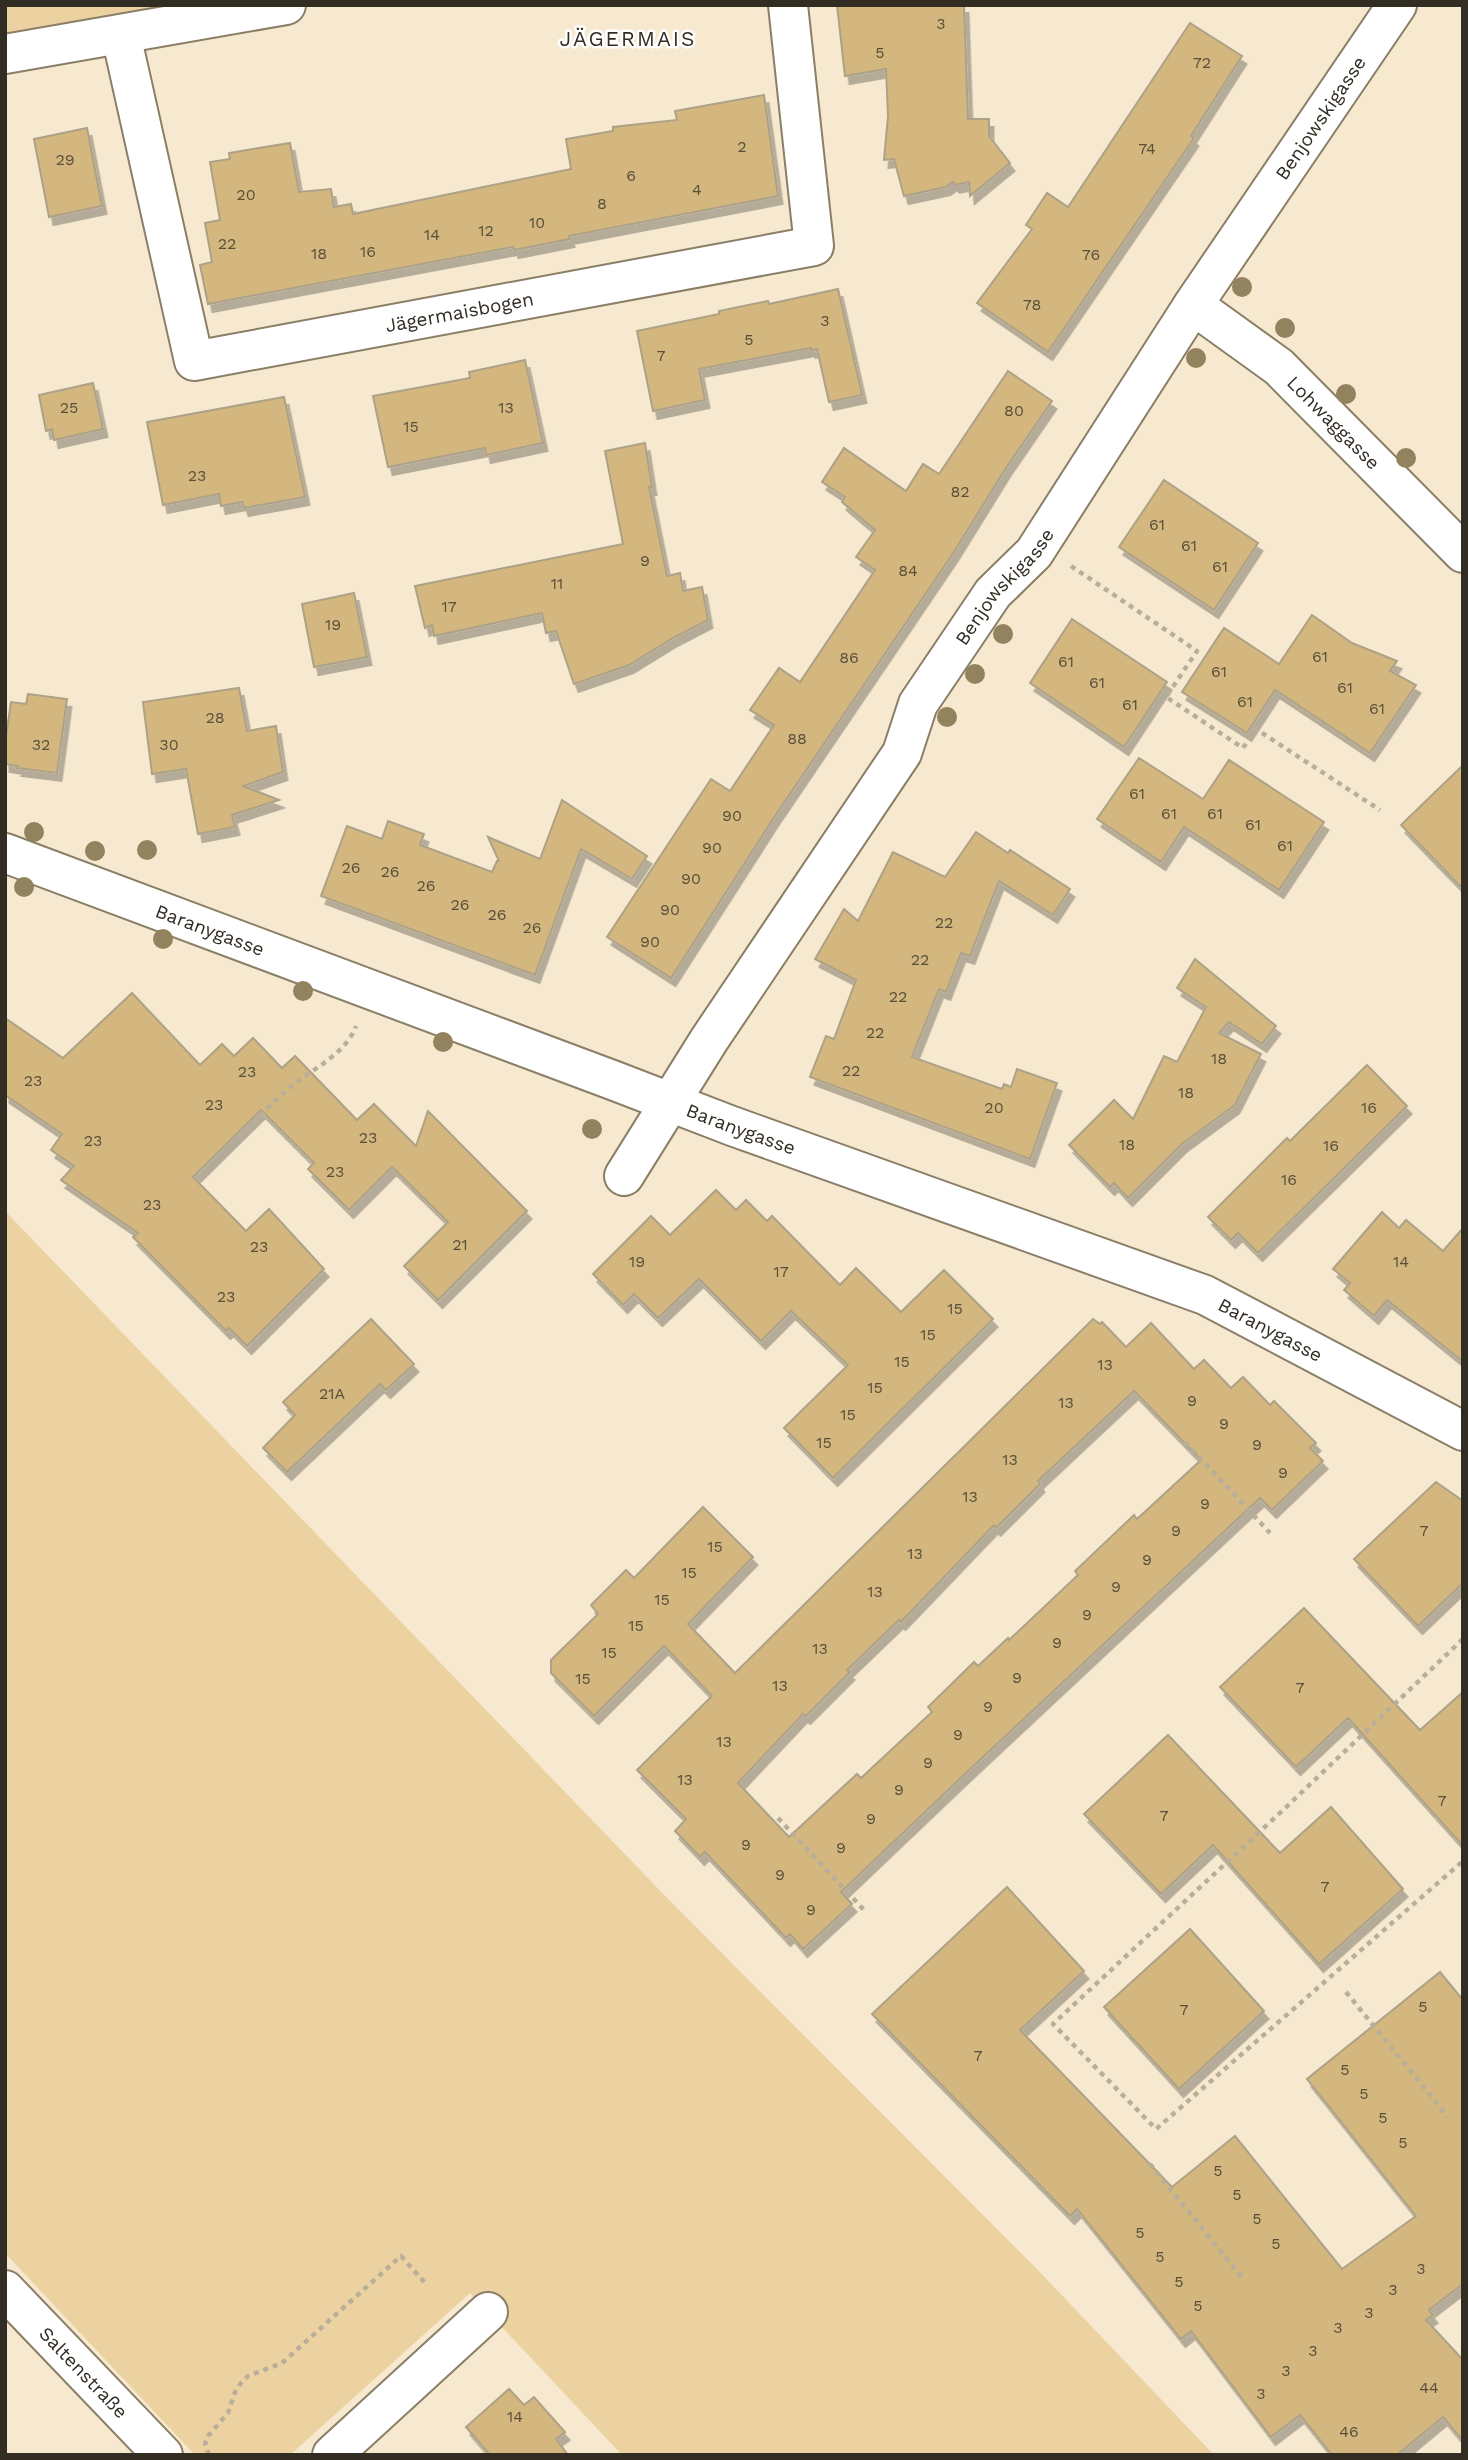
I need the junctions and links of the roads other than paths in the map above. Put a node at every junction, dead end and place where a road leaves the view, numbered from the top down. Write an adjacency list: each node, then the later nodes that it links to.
1 (286, 5): 4 (street)
2 (788, 5): 4 (street, Jägermaisbogen)
3 (1397, 5): 6 (street, Benjowskigasse)
4 (121, 35): 5 (street)
5 (5, 54)
6 (1193, 305): 7 (street, Lohwaggasse); 9 (street, Benjowskigasse)
7 (1463, 553)
8 (5, 853): 9 (street, Baranygasse)
9 (673, 1102): 10 (street, Benjowskigasse); 11 (street, Baranygasse)
10 (625, 1176)
11 (1463, 1431)
12 (5, 2290): 14 (street, Saltenstraße)
13 (488, 2312): 15 (street)
14 (163, 2455)
15 (332, 2455)

